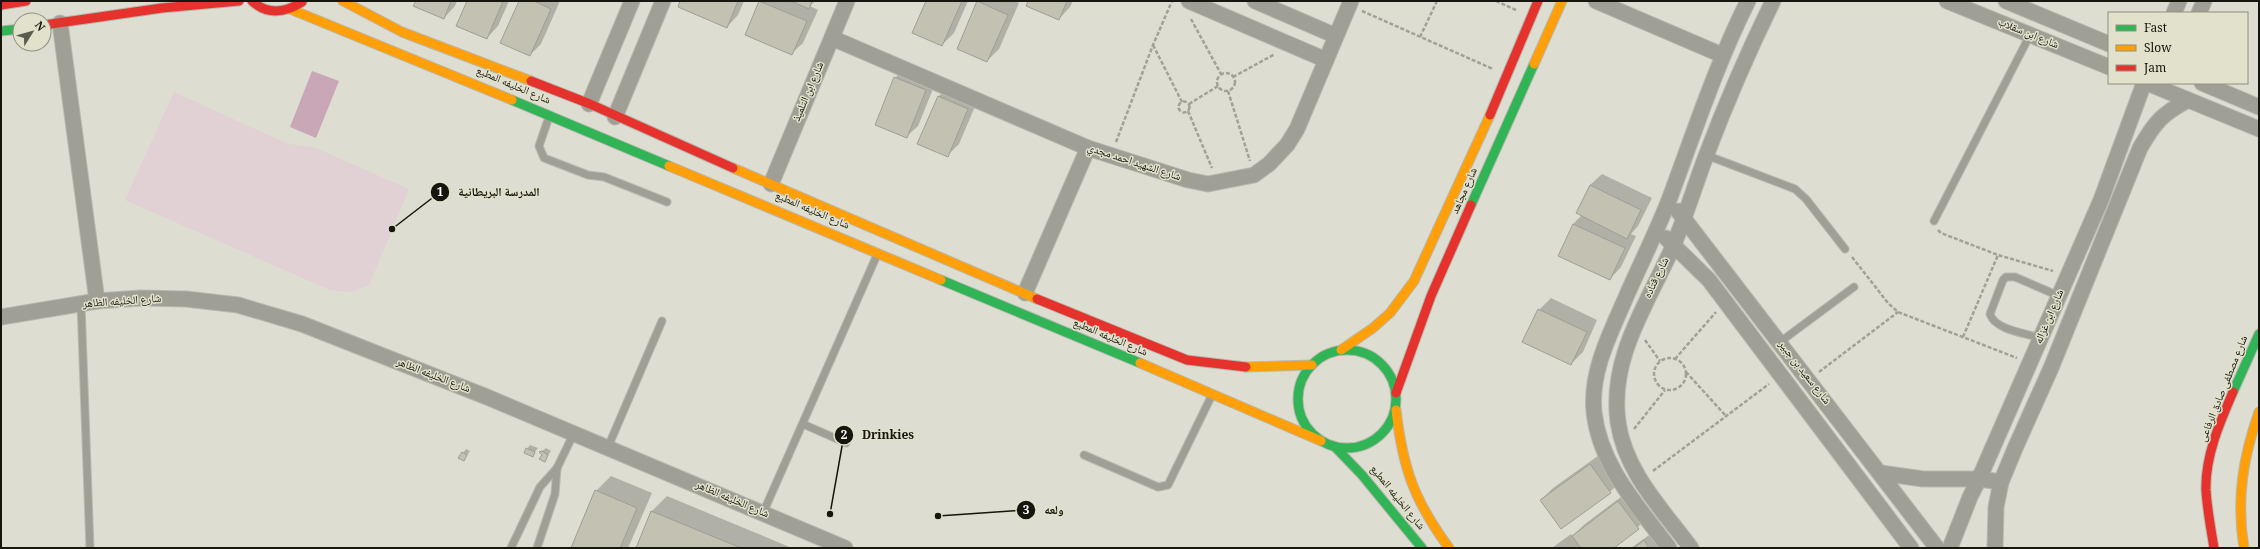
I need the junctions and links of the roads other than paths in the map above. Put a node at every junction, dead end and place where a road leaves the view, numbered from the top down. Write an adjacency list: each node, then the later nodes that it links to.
1 (26, 1): 20 (street)
2 (239, 1): 26 (street)
3 (252, 1): 23 (street)
4 (303, 1): 23 (street)
5 (343, 1): 44 (street, شارع الخليفه المطيع)
6 (632, 1): 44 (street)
7 (663, 1): 47 (street)
8 (847, 1): 33 (street, شارع ابن التلميذ)
9 (1255, 1): 32 (street)
10 (1538, 1): 71 (street, شارع مجاهد)
11 (1562, 1): 75 (street, شارع مجاهد)
12 (1596, 1): 36 (street)
13 (1748, 1): 36 (street, شارع قتاده)
14 (1773, 1): 35 (street, شارع قتاده)
15 (1947, 1): 21 (street, شارع ابن سقلاب)
16 (2179, 1): 24 (street)
17 (2204, 1): 25 (street)
18 (1350, 3): 32 (street, شارع الشهيد احمد مجدي)
19 (2009, 3): 28 (street); 34 (street, شارع ابن سقلاب)
20 (1, 5)
21 (1982, 7): 28 (street, شارع ابن سقلاب)
22 (1189, 8): 37 (street)
23 (290, 9): 46 (street, شارع الخليفه المطيع)
24 (2174, 12)
25 (2199, 12)
26 (60, 23): 27 (street); 63 (street)
27 (52, 24)
28 (2006, 25): 31 (street, شارع ابن سقلاب)
29 (12, 30): 30 (street)
30 (1, 31)
31 (2030, 35): 38 (street, شارع ابن سقلاب); 55 (lane)
32 (1336, 36): 37 (street, شارع الشهيد احمد مجدي)
33 (832, 38): 49 (street, شارع الشهيد احمد مجدي); 51 (street, شارع ابن التلميذ)
34 (2108, 44)
35 (1748, 52): 36 (street); 39 (street, شارع قتاده)
36 (1722, 55): 39 (street); 52 (street, شارع قتاده)
37 (1326, 60): 49 (street, شارع الشهيد احمد مجدي)
38 (2108, 68)
39 (1739, 74): 50 (street, شارع قتاده)
40 (2146, 84): 62 (street, شارع ابن غزاله)
41 (2148, 84): 43 (street)
42 (2204, 84): 45 (street)
43 (2188, 100): 48 (street); 88 (street, شارع ابن غزاله)
44 (588, 104): 47 (street, شارع الخليفه المطيع)
45 (2259, 107)
46 (550, 115): 53 (lane); 59 (street, شارع الخليفه المطيع)
47 (615, 116): 51 (street, شارع الخليفه المطيع)
48 (2259, 129)
49 (1088, 148): 61 (street)
50 (1706, 155): 54 (street, شارع قتاده); 58 (lane)
51 (771, 184): 61 (street, شارع الخليفه المطيع)
52 (1668, 201): 54 (street, شارع سعيد بن جبير); 56 (street, شارع قتاده)
53 (666, 202)
54 (1684, 217): 57 (street, شارع قتاده); 70 (street, شارع سعيد بن جبير)
55 (1934, 221)
56 (1656, 229): 57 (street, شارع سعيد بن جبير); 96 (street, شارع قتاده)
57 (1673, 244): 97 (street, شارع قتاده); 98 (street, شارع سعيد بن جبير)
58 (1845, 249)
59 (878, 252): 72 (street, شارع الخليفه المطيع); 78 (lane)
60 (1854, 287): 70 (lane)
61 (1025, 294): 67 (street, شارع الخليفه المطيع)
62 (2059, 296): 69 (street, شارع ابن غزاله); 69 (lane)
63 (97, 301): 64 (street, شارع الخليفه الظاهر); 79 (street, شارع الخليفه الظاهر)
64 (81, 304): 65 (street, شارع الخليفه الظاهر); 90 (lane)
65 (1, 317)
66 (662, 321): 82 (lane)
67 (1120, 333): 72 (street); 73 (street, شارع الخليفه المطيع)
68 (2259, 334): 102 (street, شارع مصطفى صادق الرفاعى)
69 (2040, 338): 87 (street, شارع ابن غزاله)
70 (1780, 342): 86 (street, شارع سعيد بن جبير)
71 (1341, 350): 73 (street); 75 (street)
72 (1112, 352): 74 (street, شارع الخليفه المطيع)
73 (1312, 365): 80 (street)
74 (1212, 393): 80 (street, شارع الخليفه المطيع); 84 (lane)
75 (1396, 393): 76 (street)
76 (1396, 409): 83 (street); 95 (street, شارع الخليفه المطيع)
77 (2259, 412): 103 (street)
78 (803, 424): 81 (lane); 89 (lane)
79 (574, 432): 82 (street, شارع الخليفه الظاهر); 85 (lane)
80 (1321, 441): 83 (street)
81 (846, 443)
82 (608, 447): 89 (street, شارع الخليفه الظاهر)
83 (1336, 448): 94 (street, شارع الخليفه المطيع)
84 (1084, 455)
85 (557, 468): 91 (lane); 92 (lane)
86 (1881, 474): 87 (street); 99 (street, شارع سعيد بن جبير)
87 (1979, 479): 88 (street); 100 (street, شارع ابن غزاله)
88 (2001, 482): 101 (street, شارع ابن غزاله)
89 (763, 513): 93 (street, شارع الخليفه الظاهر)
90 (90, 548)
91 (511, 548)
92 (537, 548)
93 (845, 548)
94 (1422, 548)
95 (1449, 548)
96 (1669, 548)
97 (1691, 548)
98 (1911, 548)
99 (1937, 548)
100 (1950, 548)
101 (1995, 548)
102 (2214, 548)
103 (2244, 548)

